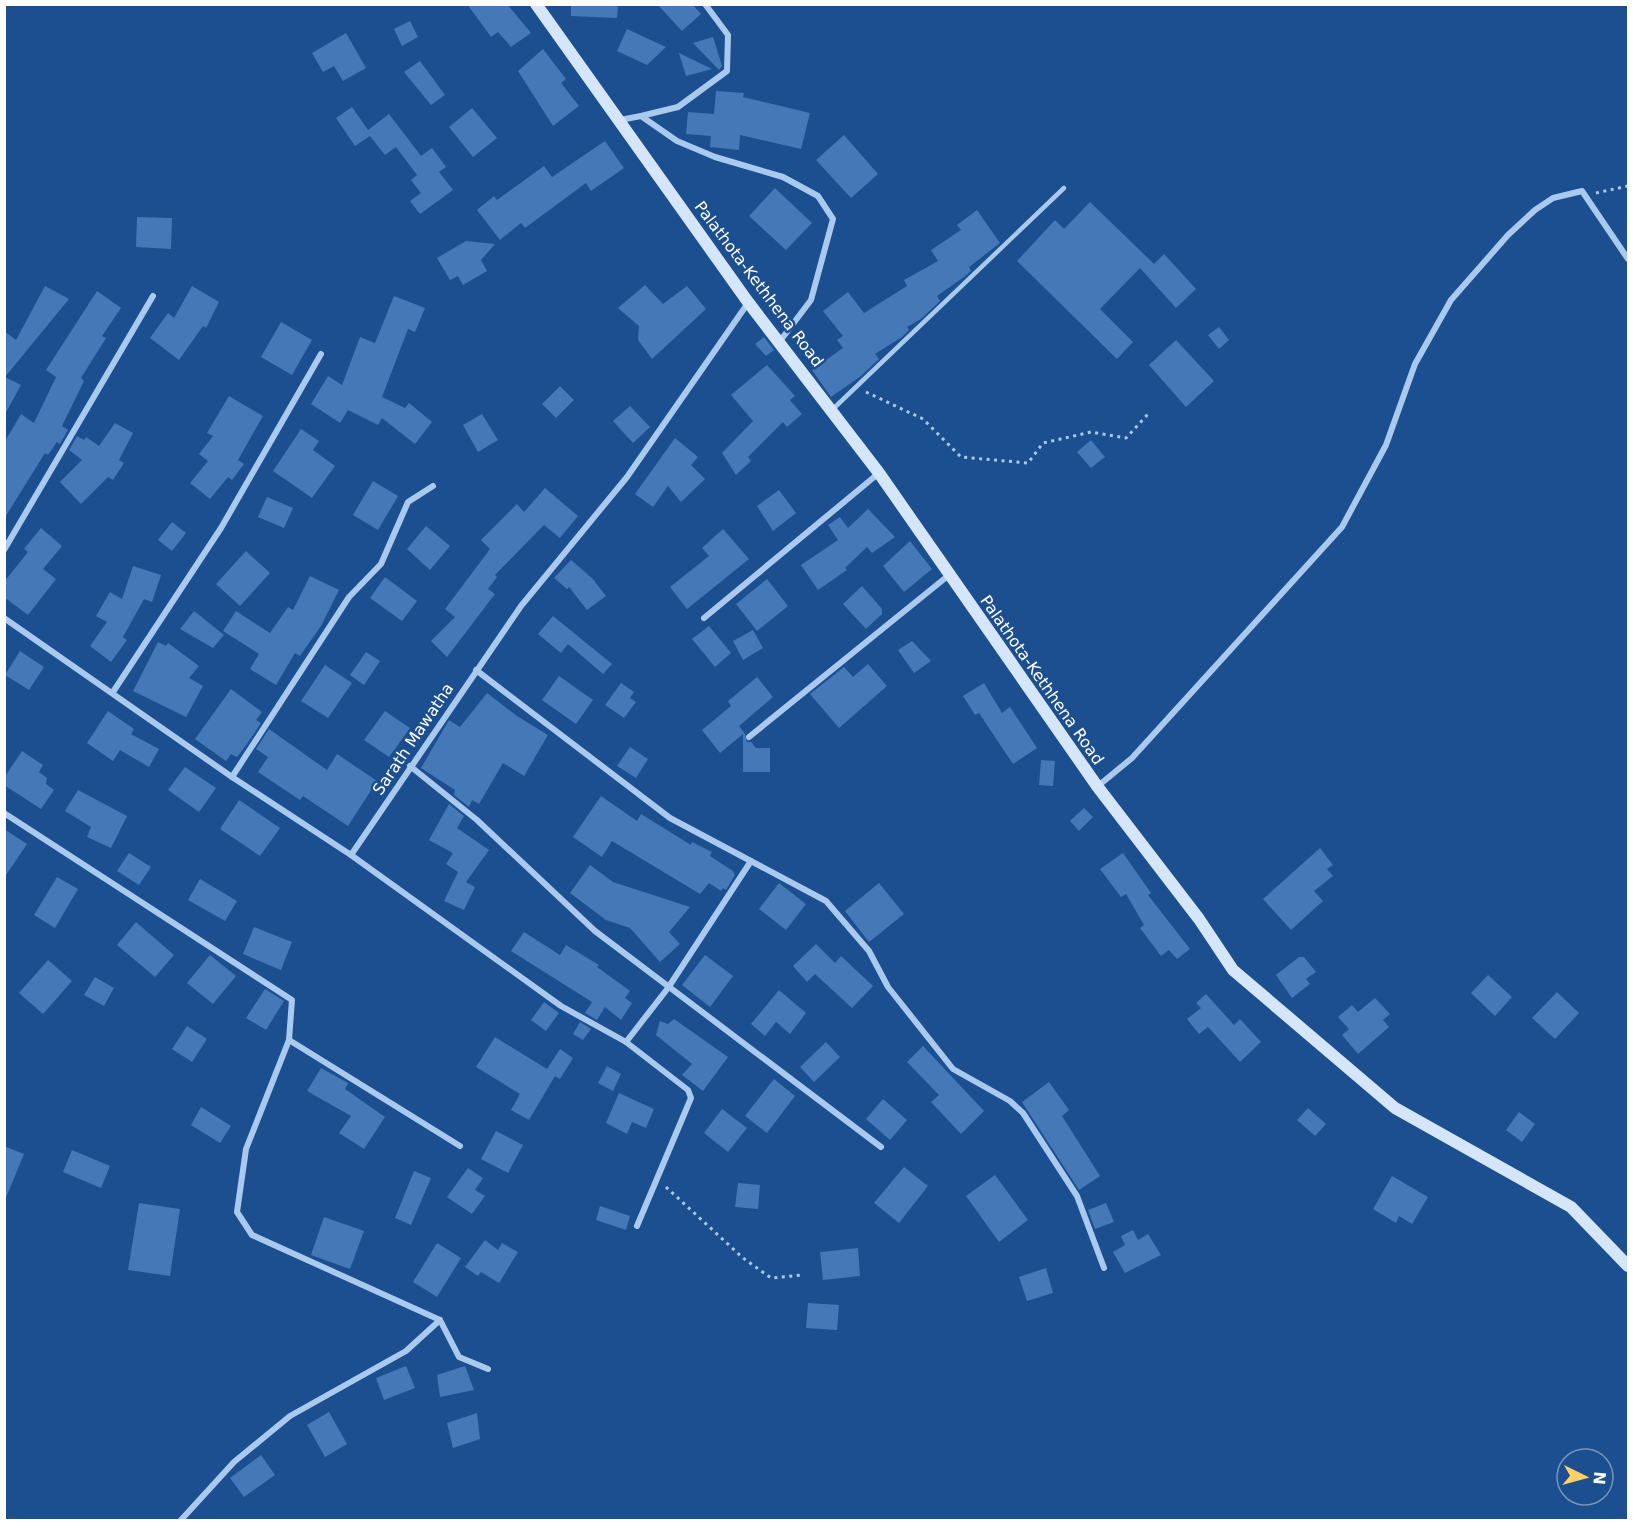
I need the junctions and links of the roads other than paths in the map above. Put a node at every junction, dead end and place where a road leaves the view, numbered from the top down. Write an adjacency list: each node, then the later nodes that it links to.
1 (536, 4): 4 (street, Palathota-Kethhena Road)
2 (705, 4): 3 (street)
3 (641, 116): 4 (street); 9 (street)
4 (619, 121): 8 (street, Palathota-Kethhena Road)
5 (1064, 188): 11 (lane)
6 (1629, 259): 23 (street)
7 (153, 296): 14 (street)
8 (748, 302): 9 (street, Palathota-Kethhena Road); 18 (street, Sarath Mawatha)
9 (780, 341): 11 (street, Palathota-Kethhena Road)
10 (321, 354): 19 (street)
11 (833, 409): 12 (street, Palathota-Kethhena Road)
12 (879, 473): 15 (street, Palathota-Kethhena Road); 17 (street)
13 (433, 486): 22 (street)
14 (4, 550)
15 (949, 575): 20 (street); 23 (street, Palathota-Kethhena Road)
16 (4, 618): 19 (street)
17 (704, 618)
18 (476, 670): 21 (street, Sarath Mawatha); 26 (street)
19 (113, 692): 22 (street)
20 (749, 737)
21 (410, 766): 25 (street, Sarath Mawatha); 27 (street)
22 (232, 777): 25 (street)
23 (1097, 786): 33 (street, Palathota-Kethhena Road)
24 (4, 813): 28 (street)
25 (351, 855): 29 (street)
26 (751, 861): 27 (street); 34 (street)
27 (668, 988): 29 (street); 31 (street)
28 (289, 1040): 30 (street); 35 (street)
29 (626, 1042): 32 (street)
30 (460, 1146)
31 (881, 1147)
32 (637, 1226)
33 (1629, 1266)
34 (1104, 1268)
35 (440, 1320): 36 (street); 37 (street)
36 (488, 1369)
37 (181, 1521)

